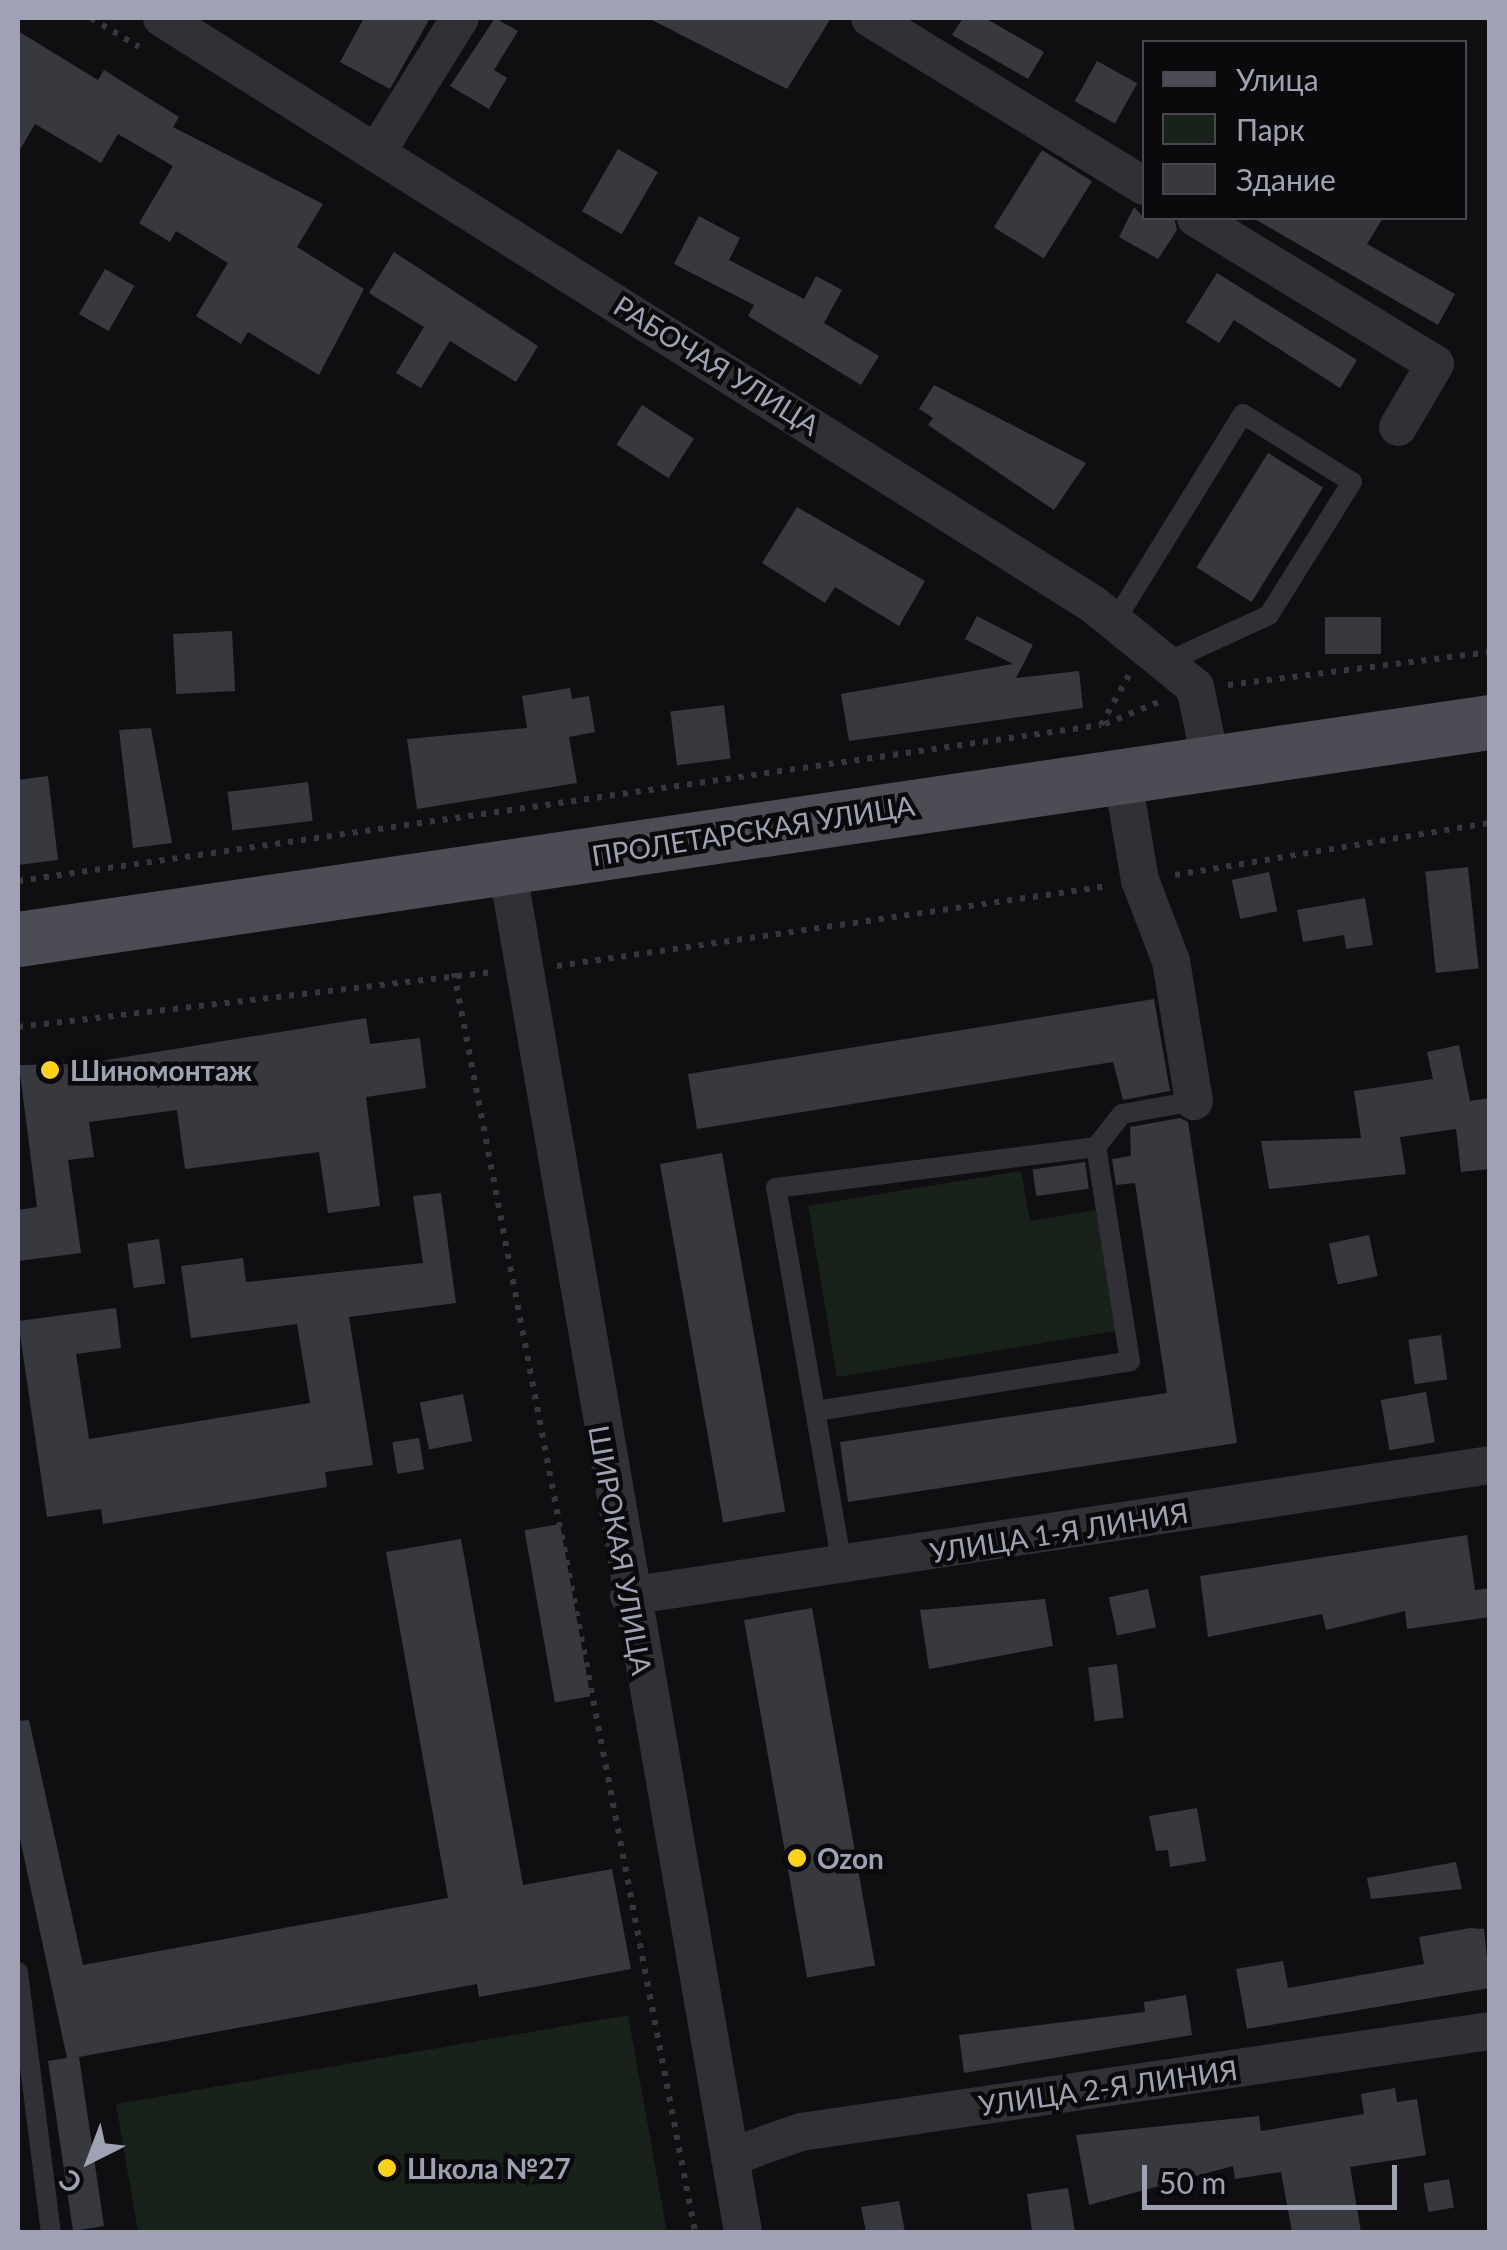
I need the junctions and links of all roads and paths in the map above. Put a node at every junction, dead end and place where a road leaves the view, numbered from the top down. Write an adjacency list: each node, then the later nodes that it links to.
1 (91, 18): 5 (path)
2 (162, 18): 6 (street, РАБОЧАЯ УЛИЦА)
3 (460, 18): 6 (street)
4 (870, 18): 7 (street)
5 (159, 59)
6 (378, 150): 10 (street, РАБОЧАЯ УЛИЦА)
7 (1142, 185)
8 (1199, 220): 9 (street)
9 (1398, 427)
10 (1115, 620): 13 (street, РАБОЧАЯ УЛИЦА); 13 (lane)
11 (1490, 652): 13 (path)
12 (1120, 658): 15 (path)
13 (1183, 674): 15 (path); 16 (street)
14 (1490, 722): 16 (main road, ПРОЛЕТАРСКАЯ УЛИЦА)
15 (1101, 725): 21 (path)
16 (1211, 762): 17 (main road, ПРОЛЕТАРСКАЯ УЛИЦА)
17 (1122, 774): 19 (main road, ПРОЛЕТАРСКАЯ УЛИЦА); 20 (street)
18 (1490, 823): 20 (path)
19 (507, 867): 22 (main road, ПРОЛЕТАРСКАЯ УЛИЦА); 32 (street, ШИРОКАЯ УЛИЦА)
20 (1140, 880): 23 (path); 27 (street)
21 (18, 881)
22 (18, 939)
23 (550, 967)
24 (497, 972): 25 (path)
25 (454, 973): 26 (path); 37 (path)
26 (18, 1027)
27 (1194, 1101): 28 (lane)
28 (1096, 1147): 29 (lane); 29 (lane)
29 (816, 1411): 31 (lane)
30 (1490, 1465): 31 (street, УЛИЦА 1-Я ЛИНИЯ)
31 (842, 1565): 32 (street, УЛИЦА 1-Я ЛИНИЯ)
32 (629, 1596): 35 (street, ШИРОКАЯ УЛИЦА)
33 (18, 1972): 36 (lane)
34 (1490, 2031): 35 (street, УЛИЦА 2-Я ЛИНИЯ)
35 (730, 2157): 38 (street, ШИРОКАЯ УЛИЦА)
36 (50, 2232)
37 (694, 2232)
38 (743, 2232)

